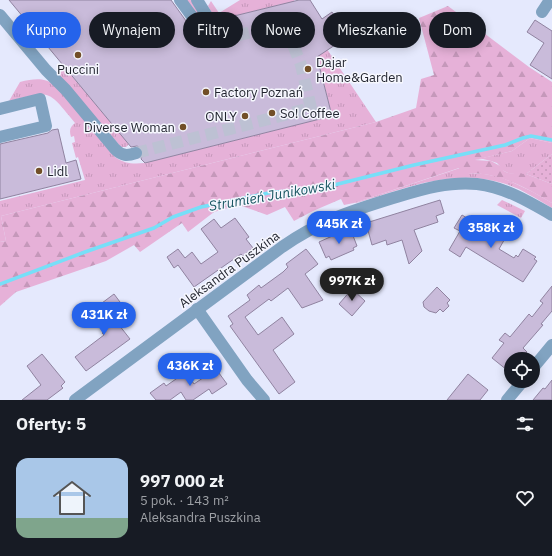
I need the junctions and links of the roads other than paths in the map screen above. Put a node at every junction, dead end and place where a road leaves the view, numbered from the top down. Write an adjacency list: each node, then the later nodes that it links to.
1 (180, 0): 4 (street)
2 (196, 0): 5 (street)
3 (550, 0): 6 (street)
4 (189, 12)
5 (204, 12)
6 (542, 12)
7 (0, 14): 10 (street)
8 (0, 109): 9 (street)
9 (0, 137)
10 (136, 153)
11 (552, 215): 12 (street, Aleksandra Puszkina)
12 (197, 309): 16 (street, Aleksandra Puszkina); 17 (street)
13 (552, 345): 14 (street)
14 (540, 360)
15 (517, 388): 18 (street)
16 (75, 400)
17 (264, 400)
18 (507, 400)

